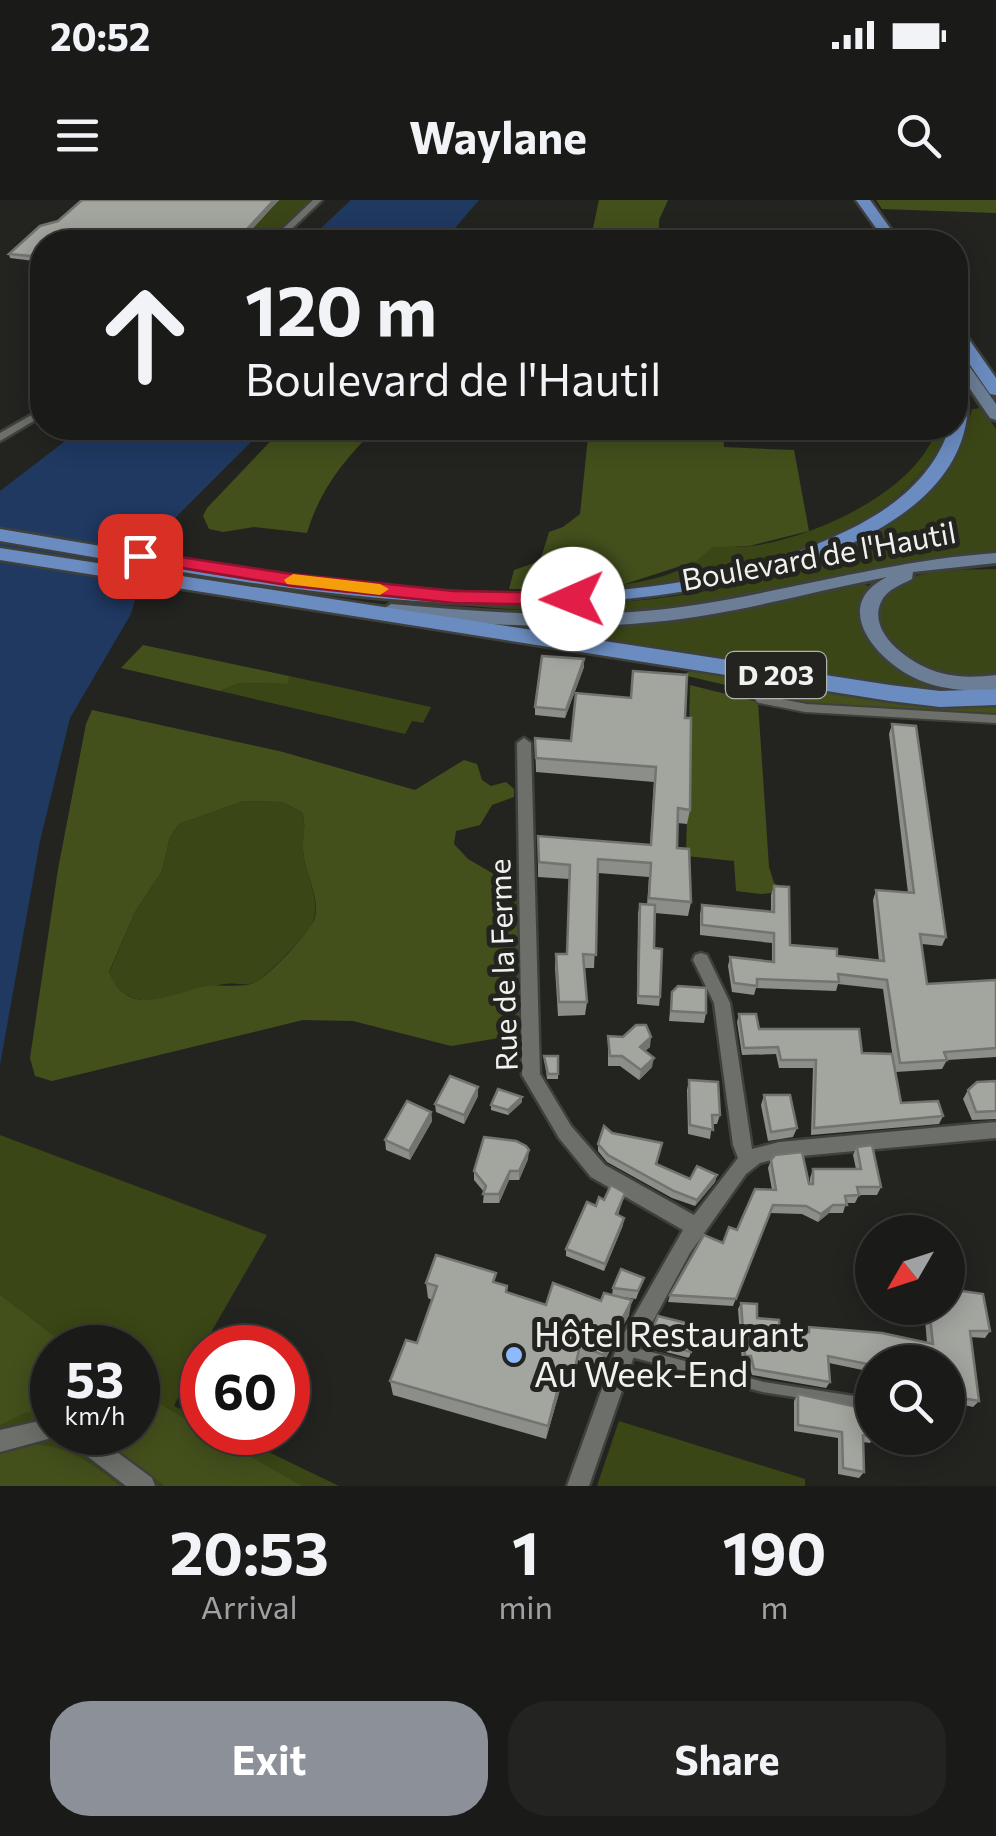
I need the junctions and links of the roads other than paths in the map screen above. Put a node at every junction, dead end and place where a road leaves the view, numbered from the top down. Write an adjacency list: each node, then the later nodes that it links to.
1 (318, 200): 4 (street)
2 (848, 200): 5 (main road)
3 (863, 200): 6 (main road)
4 (286, 230)
5 (869, 230)
6 (884, 230)
7 (968, 335): 9 (main road)
8 (968, 350): 11 (main road)
9 (996, 364)
10 (968, 375): 12 (main road)
11 (996, 390)
12 (996, 416)
13 (30, 419): 14 (street)
14 (0, 438)
15 (953, 440): 21 (main road, D 203)
16 (0, 535): 20 (main road, Boulevard de l'Hautil / D 203)
17 (0, 554): 20 (main road, Boulevard de l'Hautil)
18 (996, 558): 19 (main road, Boulevard de l'Hautil)
19 (972, 559): 23 (main road, Boulevard de l'Hautil); 24 (main road)
20 (189, 573): 21 (main road, Boulevard de l'Hautil / D 203); 22 (main road, Boulevard de l'Hautil / D 203)
21 (292, 580): 23 (main road, Boulevard de l'Hautil)
22 (320, 603): 23 (main road, Boulevard de l'Hautil); 25 (main road, D 203)
23 (652, 616)
24 (996, 682)
25 (996, 697)
26 (760, 700): 27 (lane)
27 (996, 718)
28 (524, 743): 32 (street, Rue de la Ferme)
29 (701, 960): 31 (street)
30 (996, 1130): 31 (street)
31 (748, 1161): 32 (street)
32 (696, 1227): 33 (street)
33 (625, 1351): 34 (lane); 39 (street)
34 (855, 1401)
35 (30, 1434): 36 (street)
36 (0, 1441)
37 (103, 1455): 38 (street)
38 (144, 1486)
39 (578, 1486)

